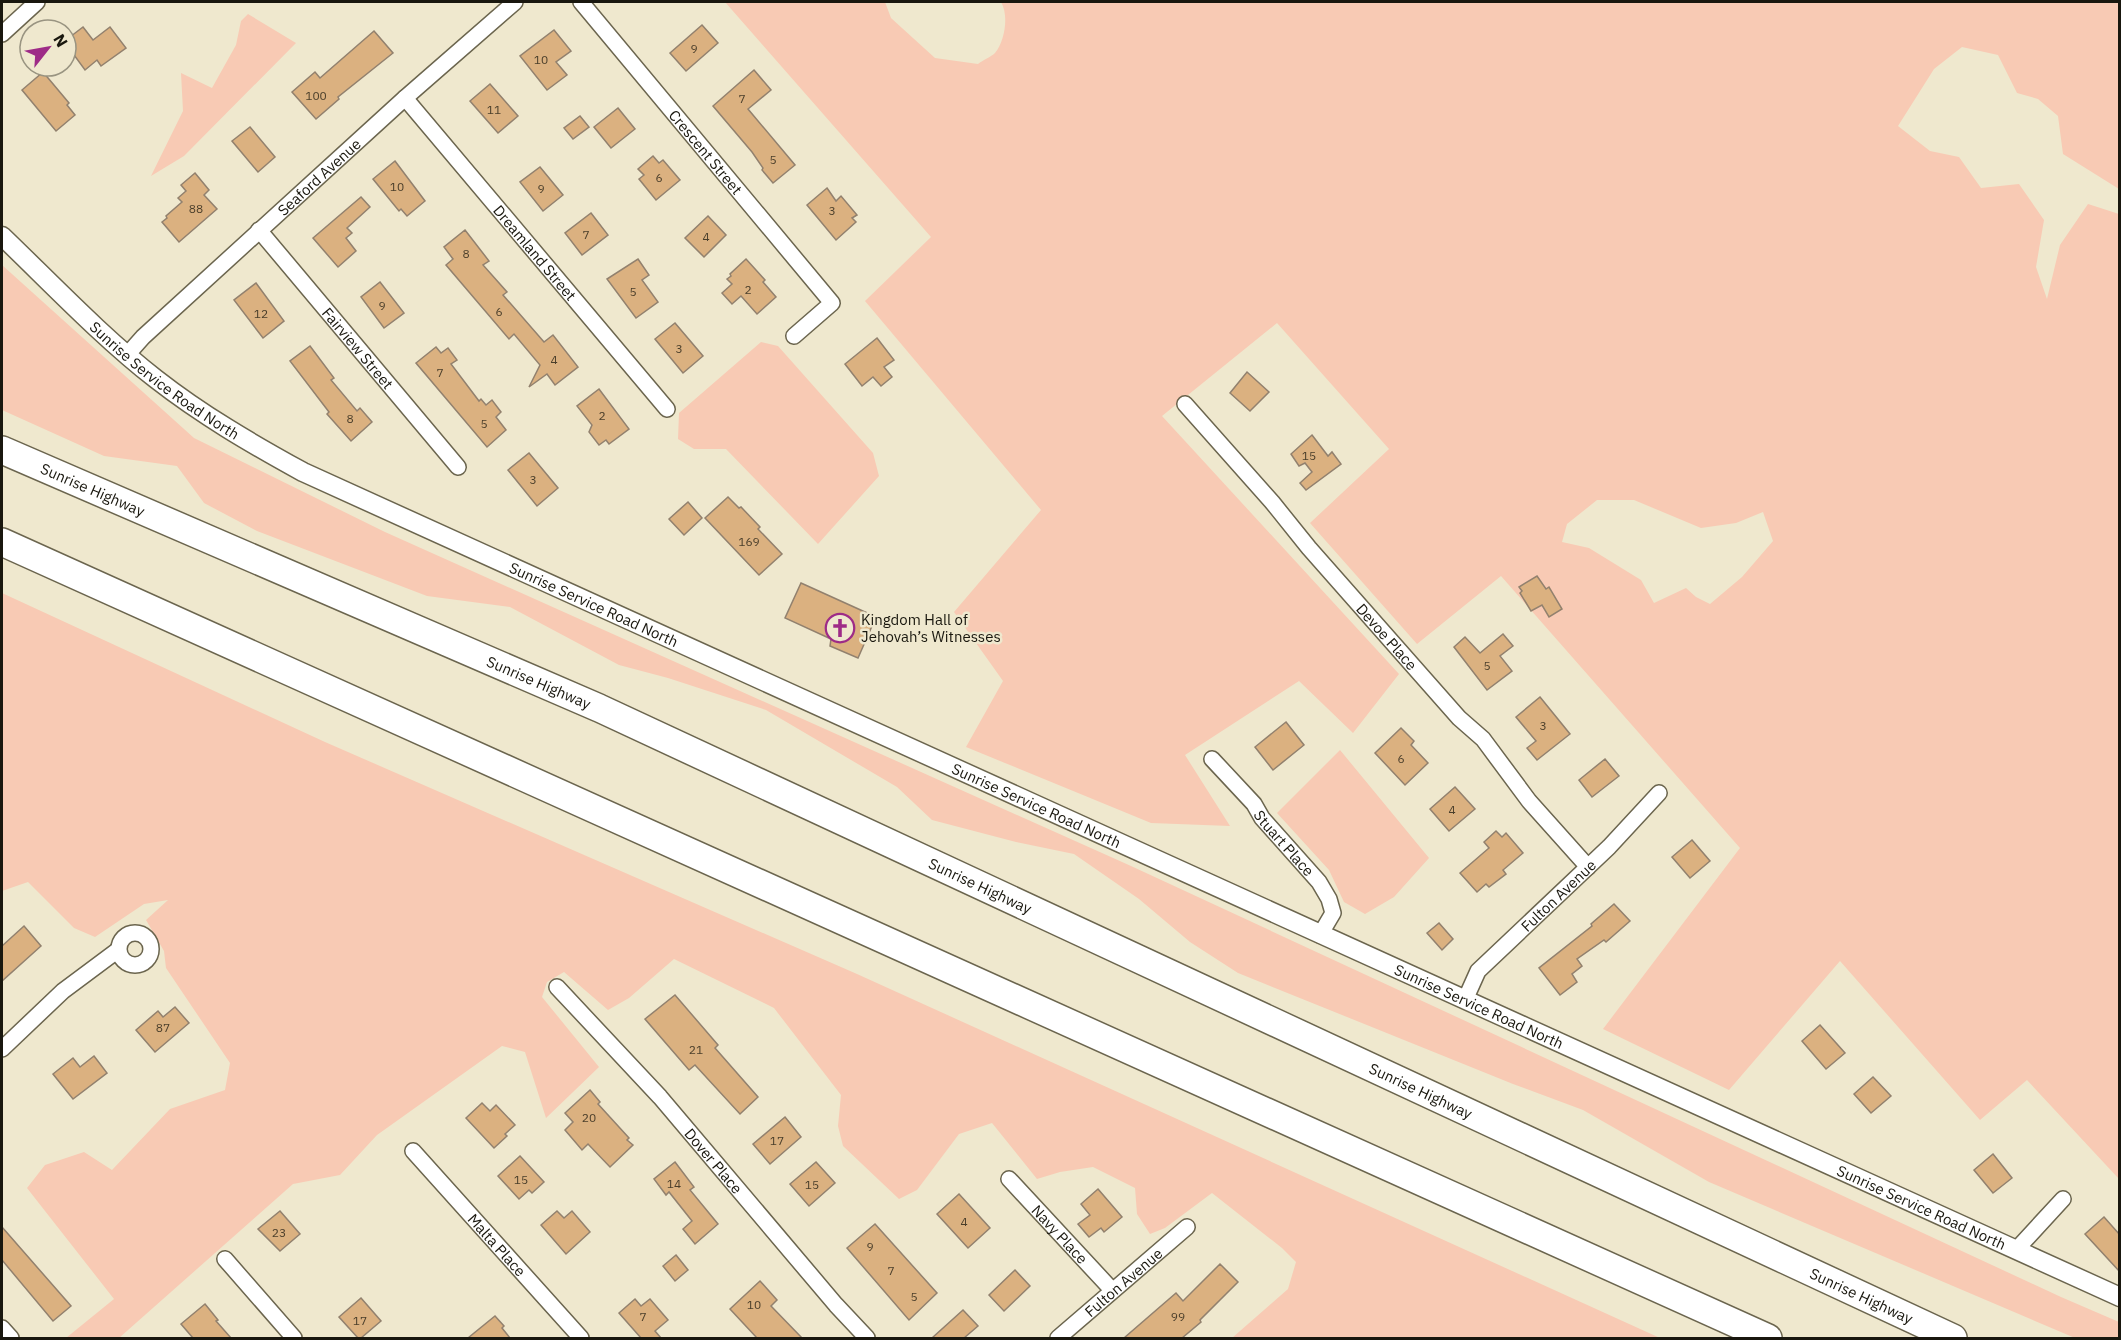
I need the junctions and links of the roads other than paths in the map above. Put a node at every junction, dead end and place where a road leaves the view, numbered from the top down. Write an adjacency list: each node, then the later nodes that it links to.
1 (37, 2): 4 (street)
2 (515, 2): 5 (street, Seaford Avenue)
3 (581, 2): 8 (street, Crescent Street)
4 (2, 34)
5 (405, 98): 6 (street, Seaford Avenue); 11 (street, Dreamland Street)
6 (259, 230): 9 (street, Seaford Avenue); 13 (street, Fairview Street)
7 (2, 236): 9 (street, Sunrise Service Road North)
8 (794, 336)
9 (127, 355): 18 (street, Sunrise Service Road North)
10 (1185, 404): 17 (street, Devoe Place)
11 (667, 409)
12 (2, 450): 38 (highway, Sunrise Highway)
13 (458, 467)
14 (2, 542): 37 (highway)
15 (1212, 759): 18 (street, Stuart Place)
16 (1659, 793): 17 (street, Fulton Avenue)
17 (1588, 867): 21 (street, Fulton Avenue)
18 (1320, 934): 21 (street, Sunrise Service Road North)
19 (118, 950): 22 (street)
20 (557, 987): 35 (street, Dover Place)
21 (1465, 1000): 27 (street, Sunrise Service Road North)
22 (2, 1049)
23 (413, 1151): 34 (street, Malta Place)
24 (1009, 1179): 29 (street, Navy Place)
25 (2063, 1199): 27 (street)
26 (1187, 1227): 29 (street, Fulton Avenue)
27 (2016, 1250): 30 (street, Sunrise Service Road North)
28 (225, 1259): 33 (street)
29 (1112, 1290): 36 (street, Fulton Avenue)
30 (2120, 1297)
31 (2, 1328): 32 (street)
32 (11, 1338)
33 (294, 1338)
34 (581, 1338)
35 (867, 1338)
36 (1058, 1338)
37 (1768, 1338)
38 (1953, 1338)

